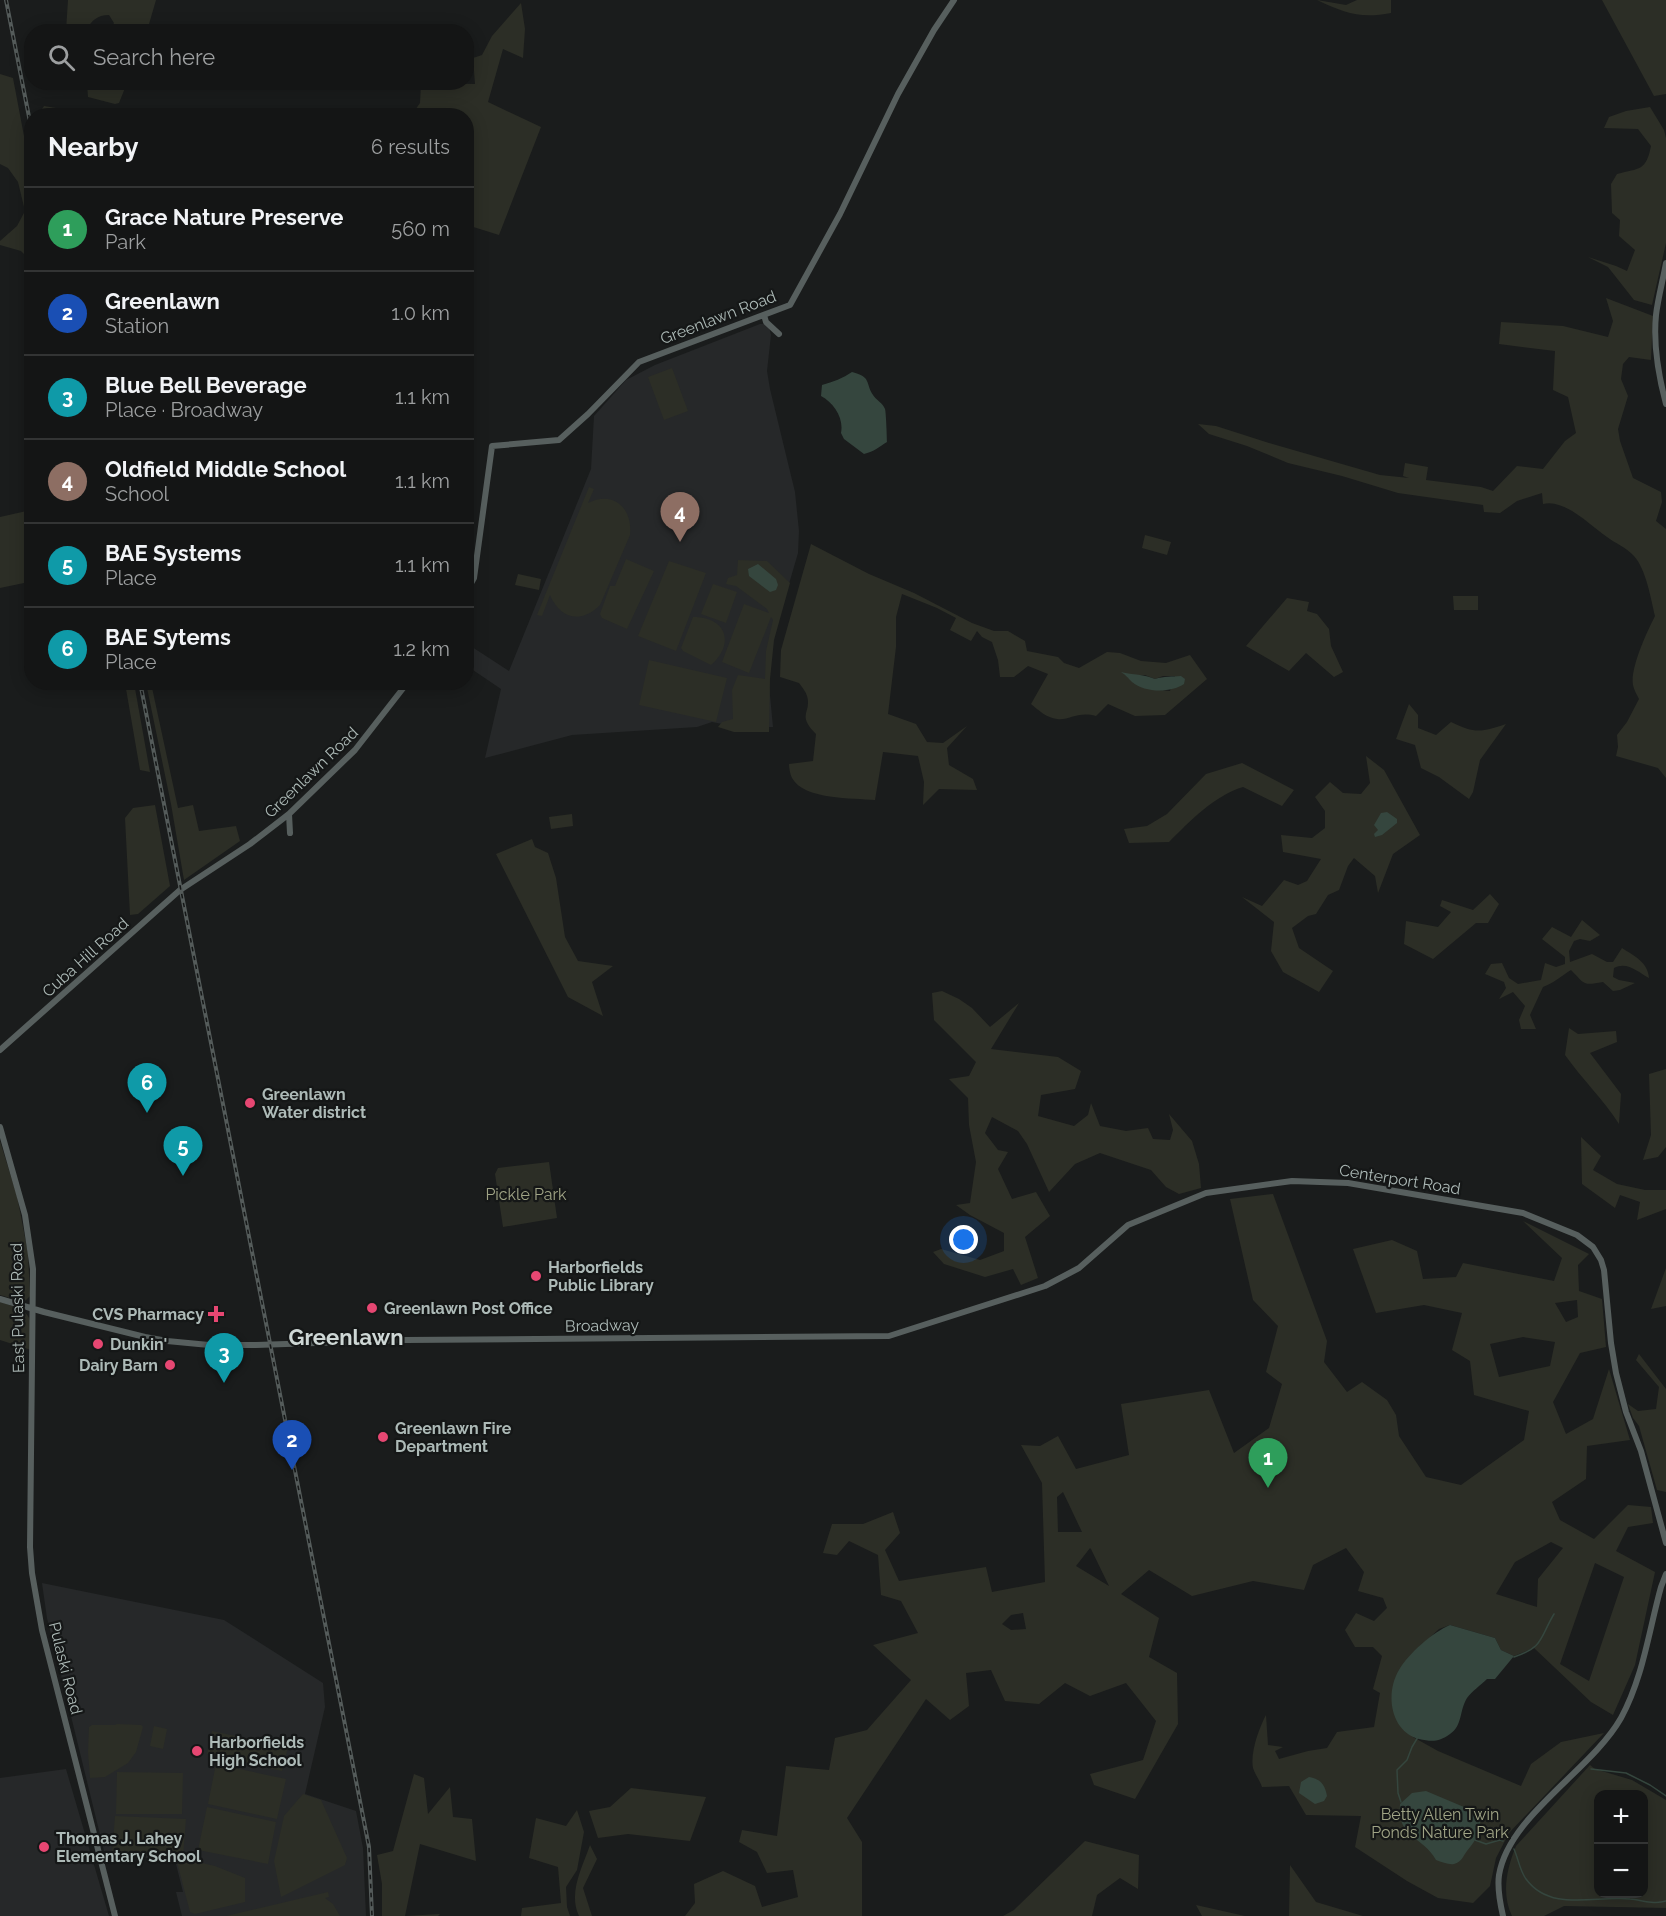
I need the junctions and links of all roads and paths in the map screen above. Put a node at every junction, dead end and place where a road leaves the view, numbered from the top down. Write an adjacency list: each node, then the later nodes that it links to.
1 (954, 0): 3 (main road, Greenlawn Road)
2 (1666, 263): 5 (main road)
3 (764, 315): 4 (main road); 6 (main road, Greenlawn Road)
4 (779, 334)
5 (1666, 404)
6 (474, 578)
7 (402, 690): 8 (main road, Greenlawn Road)
8 (289, 814): 9 (main road); 10 (main road, Greenlawn Road)
9 (290, 833)
10 (189, 885): 11 (main road, Cuba Hill Road)
11 (10, 1041): 12 (main road); 13 (main road, Cuba Hill Road)
12 (0, 1045)
13 (0, 1050)
14 (0, 1127): 16 (main road, East Pulaski Road)
15 (0, 1299): 16 (main road, Broadway)
16 (34, 1309): 17 (main road, Broadway); 18 (main road, East Pulaski Road)
17 (850, 1337): 19 (main road, Centerport Road)
18 (31, 1420): 21 (main road, Pulaski Road)
19 (1666, 1543)
20 (1666, 1574): 22 (main road)
21 (115, 1916)
22 (1503, 1916)

